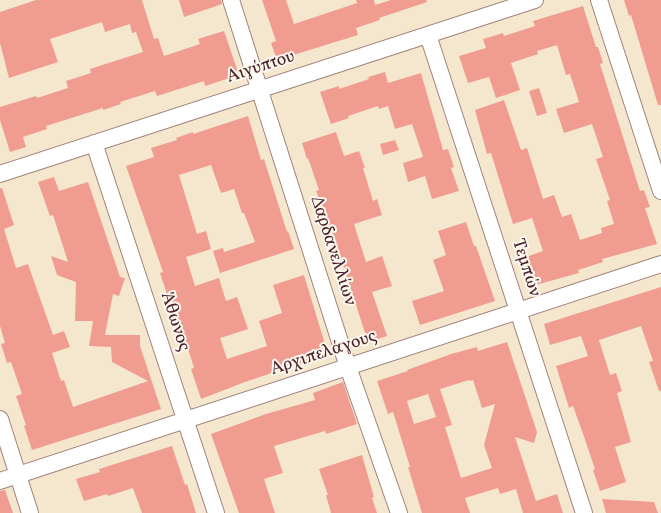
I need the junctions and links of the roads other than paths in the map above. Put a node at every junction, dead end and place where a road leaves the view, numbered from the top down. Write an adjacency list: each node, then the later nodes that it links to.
1 (231, 0): 5 (street, Δαρδανελλίων)
2 (535, 0): 4 (street, Αιγύπτου)
3 (599, 0): 8 (street)
4 (428, 35): 5 (street, Αιγύπτου); 10 (street, Τεμπών)
5 (259, 90): 6 (street, Αιγύπτου); 11 (street, Δαρδανελλίων)
6 (94, 143): 7 (street, Αιγύπτου); 13 (street, Άθωνος)
7 (0, 174)
8 (661, 191)
9 (661, 264): 10 (street, Αρχιπελάγους)
10 (518, 311): 11 (street, Αρχιπελάγους); 19 (street, Τεμπών)
11 (348, 367): 13 (street, Αρχιπελάγους); 18 (street, Δαρδανελλίων)
12 (0, 419): 14 (street)
13 (185, 420): 14 (street, Αρχιπελάγους); 17 (street, Άθωνος)
14 (18, 475): 15 (street, Αρχιπελάγους); 16 (street)
15 (0, 481)
16 (30, 513)
17 (216, 513)
18 (399, 513)
19 (584, 513)

